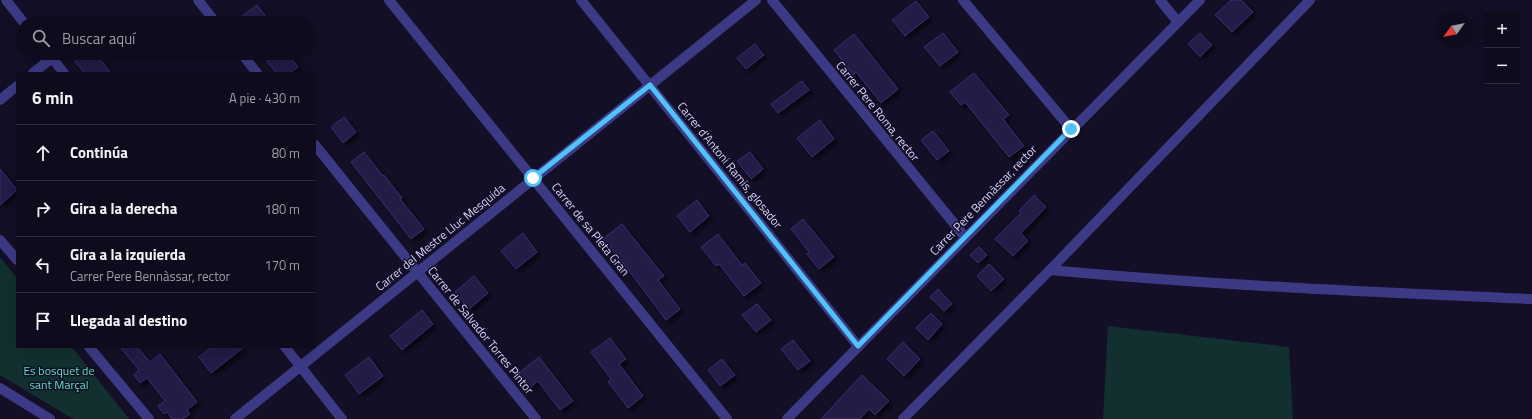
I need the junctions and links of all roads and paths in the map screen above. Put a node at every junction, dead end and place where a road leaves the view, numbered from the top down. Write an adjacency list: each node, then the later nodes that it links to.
1 (6, 0): 11 (street)
2 (198, 0): 12 (street)
3 (389, 0): 25 (street, Carrer de sa Pleta Gran)
4 (581, 0): 20 (street, Carrer d'Antoni Ramis, glosador)
5 (756, 0): 20 (street, Carrer del Mestre Lluc Mesquida)
6 (772, 0): 26 (street, Carrer Pere Roma, rector)
7 (963, 0): 23 (street)
8 (1160, 0): 13 (street)
9 (1200, 0): 13 (street, Carrer Pere Bennàssar, rector)
10 (1310, 0): 29 (street)
11 (19, 16)
12 (211, 16)
13 (1178, 22): 23 (street, Carrer Pere Bennàssar, rector)
14 (45, 60): 17 (street)
15 (54, 60): 18 (street)
16 (247, 60): 19 (street)
17 (34, 72)
18 (63, 72)
19 (256, 72)
20 (650, 85): 25 (street, Carrer del Mestre Lluc Mesquida); 32 (street, Carrer d'Antoni Ramis, glosador)
21 (16, 87): 22 (street)
22 (0, 100)
23 (1071, 129): 26 (street, Carrer Pere Bennàssar, rector)
24 (316, 146): 30 (street, Carrer de Salvador Torres Pintor)
25 (533, 178): 30 (street, Carrer del Mestre Lluc Mesquida); 42 (street, Carrer de sa Pleta Gran)
26 (965, 238): 32 (street, Carrer Pere Bennàssar, rector)
27 (0, 240): 28 (street)
28 (16, 259)
29 (1050, 270): 31 (street); 44 (street)
30 (417, 272): 35 (street, Carrer del Mestre Lluc Mesquida); 41 (street, Carrer de Salvador Torres Pintor)
31 (1532, 299)
32 (858, 346): 43 (street, Carrer Pere Bennàssar, rector)
33 (90, 348): 38 (street)
34 (285, 348): 35 (street)
35 (300, 366): 39 (street, Carrer del Mestre Lluc Mesquida); 40 (street)
36 (0, 388): 37 (street)
37 (50, 419)
38 (149, 419)
39 (235, 419)
40 (342, 419)
41 (536, 419)
42 (727, 419)
43 (787, 419)
44 (903, 419)

